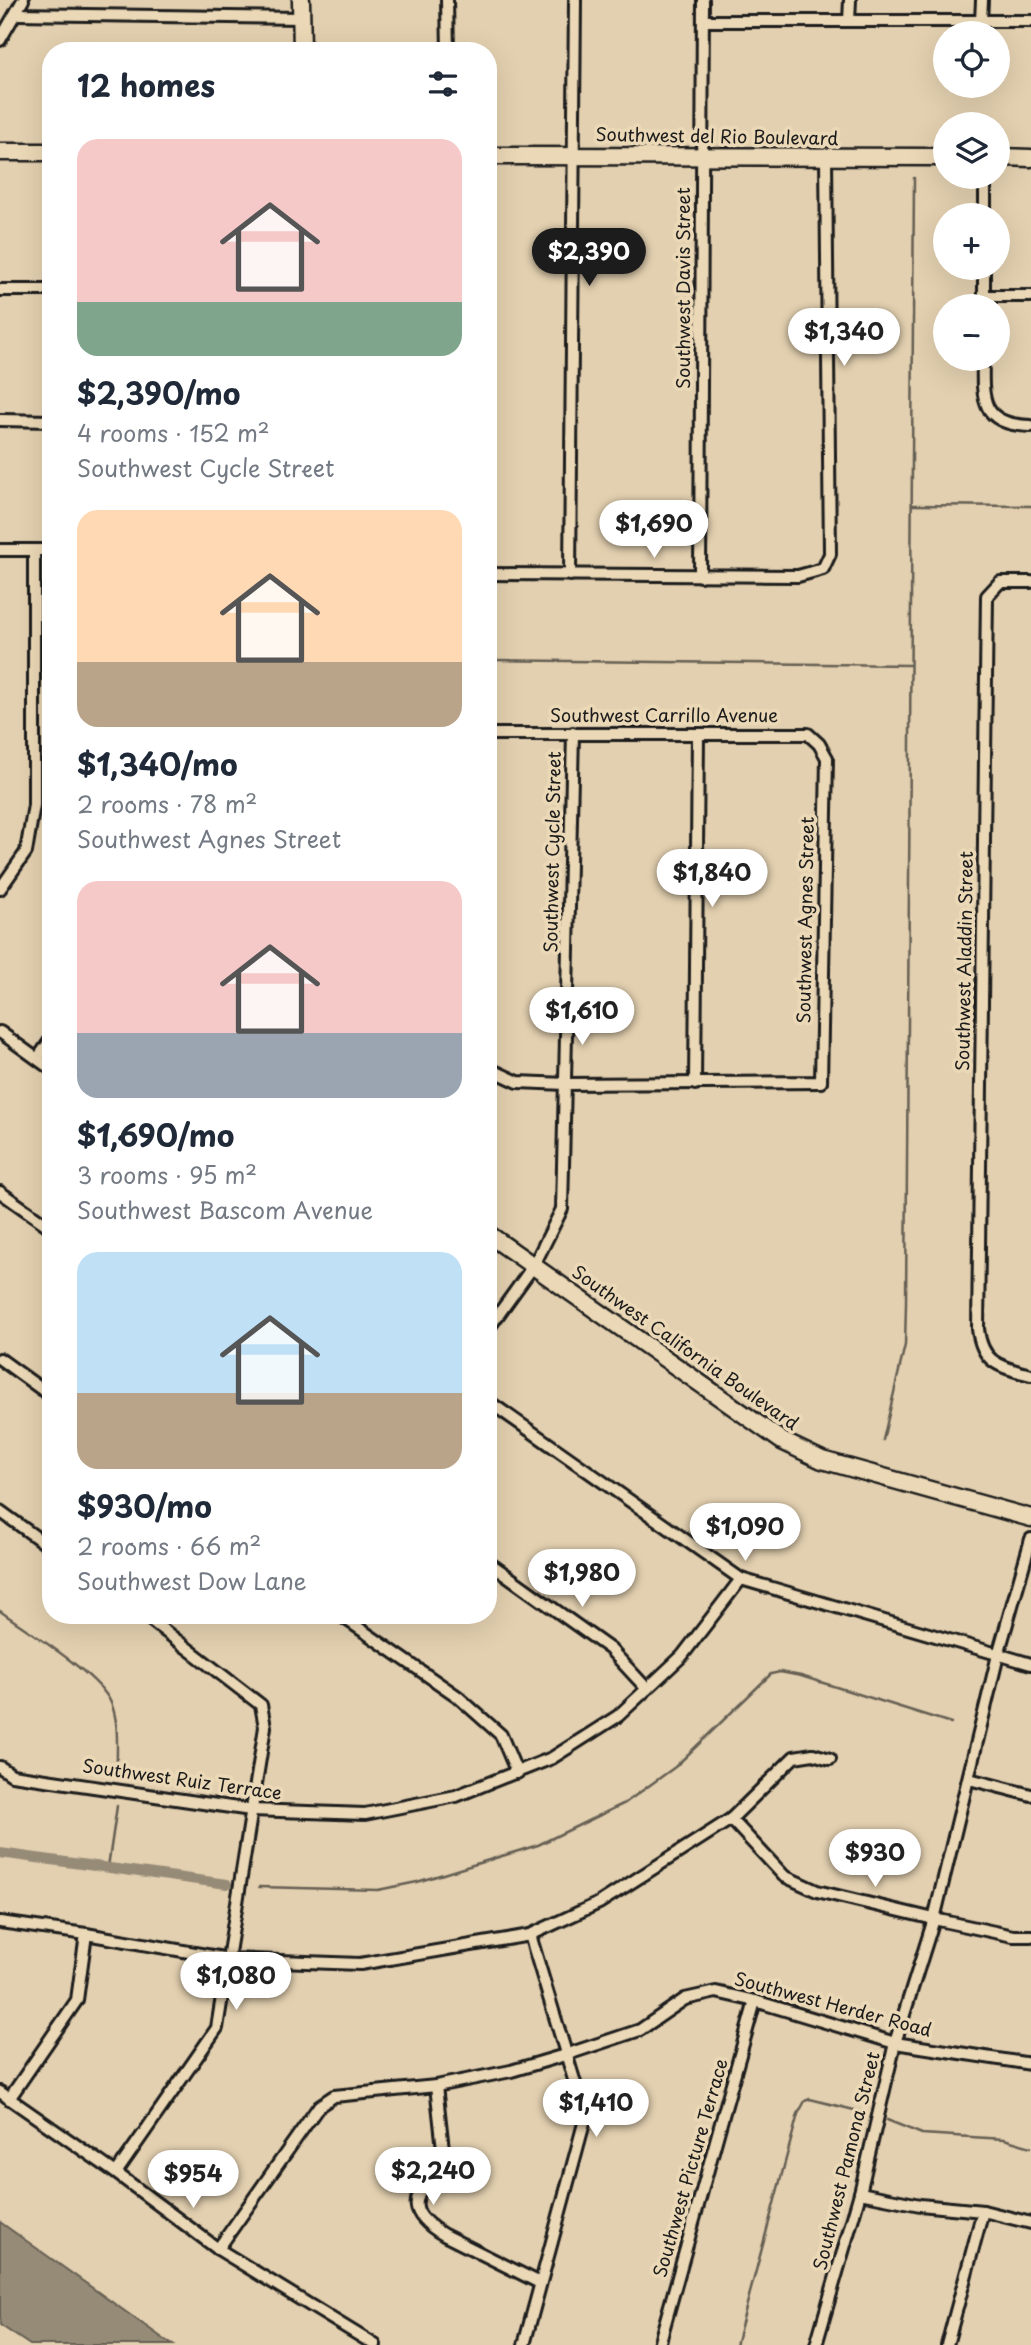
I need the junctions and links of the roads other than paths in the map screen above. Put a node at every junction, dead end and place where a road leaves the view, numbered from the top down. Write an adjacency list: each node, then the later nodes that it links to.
1 (23, 0): 8 (street)
2 (301, 0): 9 (street)
3 (447, 0): 16 (street)
4 (575, 0): 19 (street)
5 (703, 0): 10 (street, Southwest Davis Street)
6 (850, 0): 13 (street)
7 (982, 0): 11 (street)
8 (16, 14): 9 (street); 14 (street)
9 (301, 18): 15 (street)
10 (703, 20): 13 (street); 21 (street, Southwest Davis Street)
11 (981, 20): 12 (street); 13 (street)
12 (1031, 20)
13 (849, 21)
14 (0, 40)
15 (302, 42)
16 (448, 42)
17 (0, 152): 18 (street)
18 (42, 152)
19 (575, 155): 20 (street, Southwest del Rio Boulevard); 21 (street, Southwest del Rio Boulevard); 38 (street)
20 (497, 156)
21 (702, 156): 24 (street, Southwest del Rio Boulevard); 39 (street, Southwest Davis Street)
22 (933, 157): 24 (street, Southwest del Rio Boulevard)
23 (1010, 157): 25 (street)
24 (826, 158): 39 (street)
25 (1031, 158)
26 (0, 290): 27 (street)
27 (42, 290)
28 (1031, 296): 29 (street)
29 (1010, 298)
30 (983, 371): 33 (street)
31 (0, 420): 32 (street)
32 (42, 421)
33 (1031, 426)
34 (0, 550): 35 (street)
35 (34, 550): 36 (street); 45 (street)
36 (42, 550)
37 (497, 574): 38 (street)
38 (570, 575): 39 (street)
39 (700, 576)
40 (1031, 582): 59 (street, Southwest Aladdin Street)
41 (573, 733): 42 (street, Southwest Carrillo Avenue); 43 (street, Southwest Carrillo Avenue); 51 (street, Southwest Cycle Street)
42 (497, 734)
43 (698, 734): 44 (street, Southwest Carrillo Avenue); 52 (street)
44 (827, 758): 52 (street, Southwest Agnes Street)
45 (0, 889)
46 (0, 1031): 48 (street)
47 (42, 1052): 48 (street)
48 (38, 1058): 49 (street)
49 (42, 1061)
50 (497, 1072): 51 (street)
51 (566, 1084): 52 (street); 56 (street, Southwest Cycle Street)
52 (695, 1084)
53 (0, 1192): 54 (street)
54 (42, 1222)
55 (497, 1240): 56 (street, Southwest California Boulevard)
56 (534, 1265): 57 (street, Southwest Cycle Street); 63 (street, Southwest California Boulevard)
57 (497, 1316)
58 (0, 1359): 60 (street)
59 (1031, 1375)
60 (42, 1389)
61 (497, 1407): 67 (street)
62 (0, 1511): 65 (street)
63 (1031, 1518)
64 (1031, 1539): 70 (street, Southwest Pamona Street)
65 (42, 1541)
66 (497, 1568): 72 (street)
67 (741, 1579): 70 (street); 72 (street, Southwest Ruiz Terrace)
68 (156, 1624): 78 (street)
69 (353, 1624): 75 (street)
70 (998, 1655): 71 (street); 76 (street, Southwest Pamona Street)
71 (1031, 1664)
72 (648, 1689): 75 (street, Southwest Ruiz Terrace)
73 (830, 1759): 79 (street)
74 (0, 1767): 78 (street, Southwest Ruiz Terrace)
75 (517, 1773): 78 (street, Southwest Ruiz Terrace)
76 (969, 1779): 77 (street); 80 (street, Southwest Pamona Street)
77 (1031, 1795)
78 (251, 1810): 85 (street)
79 (731, 1819): 80 (street); 83 (street)
80 (934, 1919): 84 (street); 87 (street, Southwest Pamona Street)
81 (0, 1923): 82 (street)
82 (86, 1934): 85 (street); 91 (street)
83 (530, 1935): 85 (street); 88 (street)
84 (1031, 1936)
85 (229, 1959): 92 (street)
86 (755, 2001): 87 (street, Southwest Herder Road); 88 (street, Southwest Herder Road); 100 (street, Southwest Picture Terrace)
87 (895, 2043): 89 (street, Southwest Herder Road); 93 (street, Southwest Pamona Street)
88 (565, 2055): 90 (street, Southwest Herder Road); 97 (street)
89 (1031, 2064)
90 (436, 2086): 96 (street, Southwest Herder Road); 97 (street)
91 (5, 2095): 92 (street)
92 (116, 2172): 96 (street)
93 (860, 2193): 94 (street); 101 (street, Southwest Pamona Street)
94 (983, 2211): 95 (street); 102 (street)
95 (1031, 2222)
96 (218, 2249): 98 (street)
97 (540, 2283): 99 (street)
98 (375, 2345)
99 (524, 2345)
100 (659, 2345)
101 (816, 2345)
102 (947, 2345)

